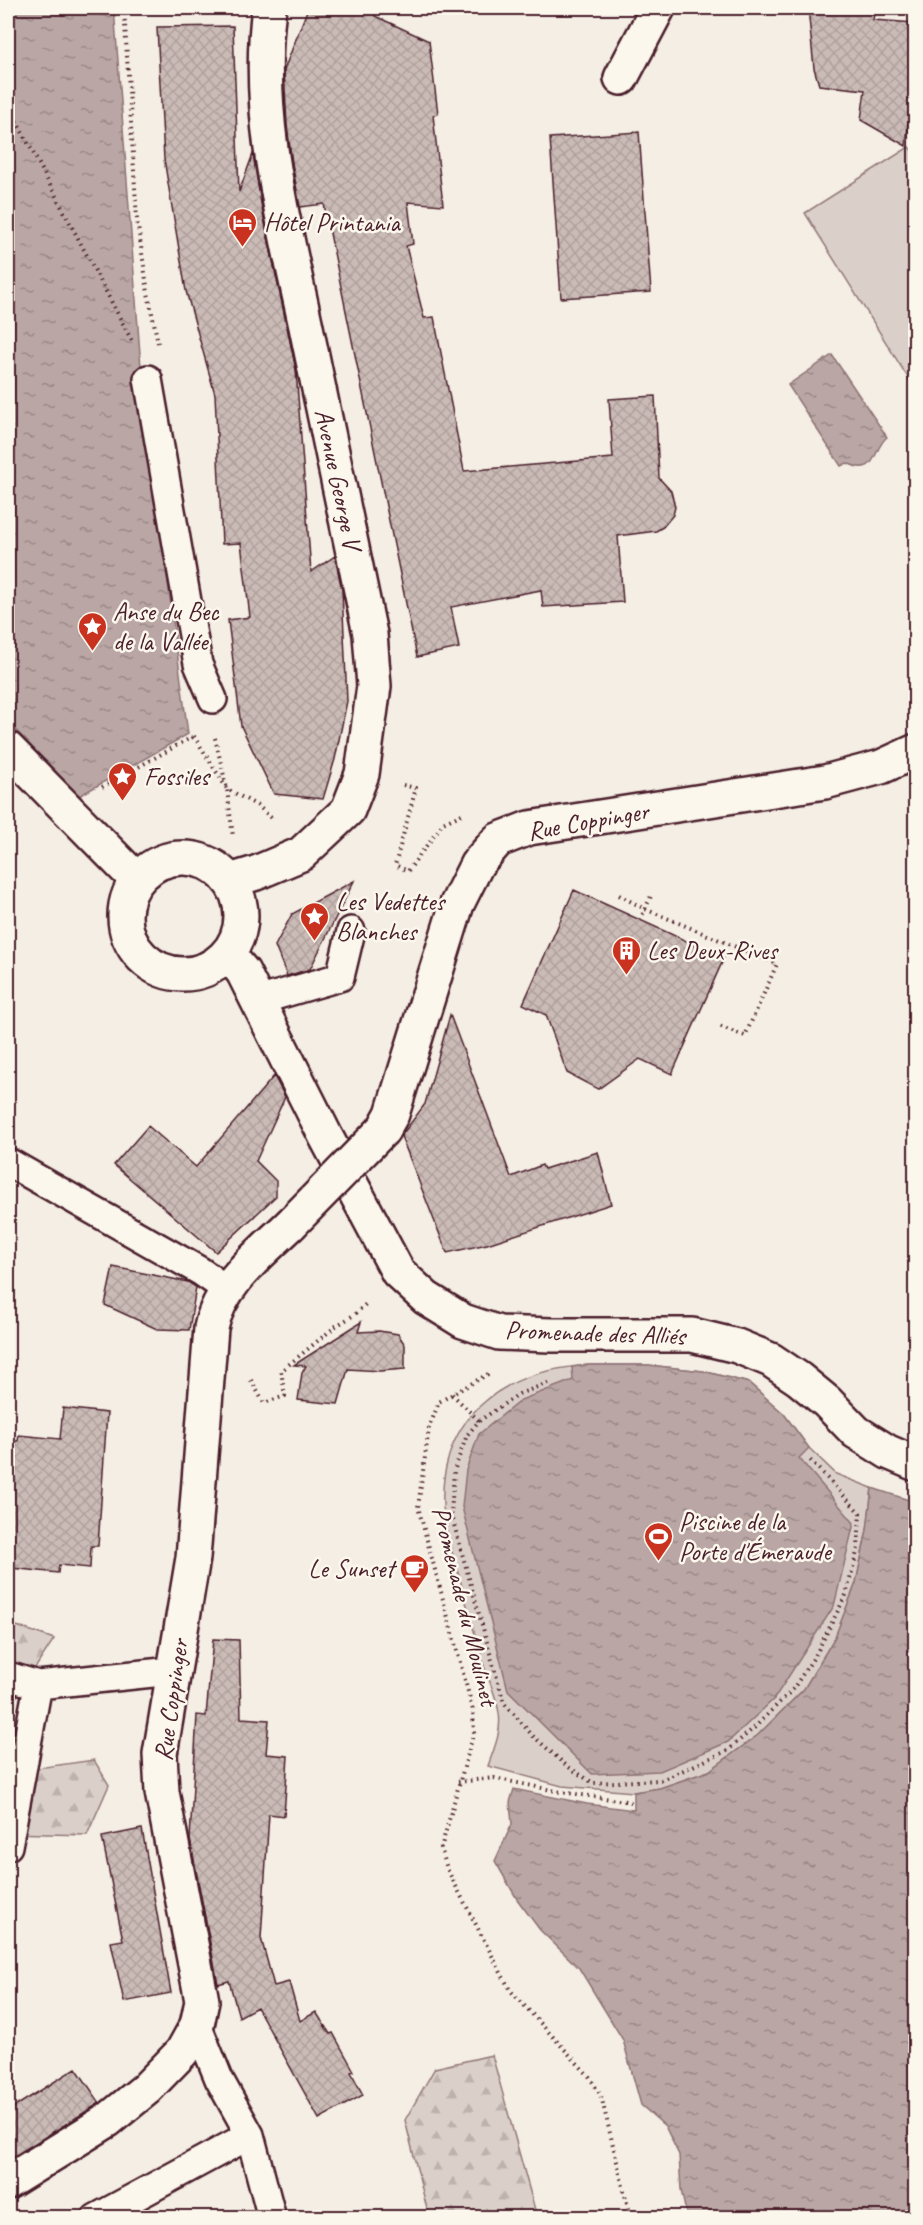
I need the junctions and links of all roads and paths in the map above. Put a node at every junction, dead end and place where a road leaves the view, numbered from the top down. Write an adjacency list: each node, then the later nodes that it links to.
1 (269, 8): 15 (street, Avenue George V)
2 (658, 8): 3 (street)
3 (621, 78)
4 (8, 105): 5 (path)
5 (148, 379): 6 (lane)
6 (213, 699)
7 (213, 728): 11 (path)
8 (8, 749): 16 (street)
9 (915, 751): 26 (street, Rue Coppinger, bridge)
10 (416, 788): 13 (path)
11 (226, 789): 12 (path); 14 (path); 15 (path)
12 (92, 792)
13 (469, 810)
14 (269, 814)
15 (243, 877): 16 (street); 22 (street)
16 (137, 880): 22 (street)
17 (652, 894): 19 (path)
18 (619, 895): 19 (path)
19 (645, 909): 20 (path); 24 (path)
20 (640, 920)
21 (351, 932): 23 (lane)
22 (228, 954): 23 (street, Promenade des Alliés)
23 (257, 1001): 34 (street, Promenade des Alliés)
24 (719, 1026)
25 (8, 1162): 26 (lane)
26 (226, 1289): 35 (street, Rue Coppinger)
27 (354, 1315): 29 (path)
28 (491, 1372): 31 (path, Promenade du Moulinet)
29 (248, 1374)
30 (548, 1383): 32 (path)
31 (452, 1395): 32 (path); 38 (path, Promenade du Moulinet)
32 (479, 1420): 33 (path)
33 (810, 1460)
34 (915, 1464)
35 (172, 1671): 37 (lane); 41 (street, Rue Coppinger)
36 (8, 1676): 37 (lane)
37 (38, 1684): 40 (lane)
38 (458, 1782): 39 (path); 46 (path, Promenade du Moulinet)
39 (632, 1802)
40 (8, 1846)
41 (197, 2025): 42 (lane); 43 (street, Rue Coppinger)
42 (250, 2135): 44 (lane); 45 (lane)
43 (8, 2182)
44 (96, 2217)
45 (272, 2217)
46 (632, 2217)

